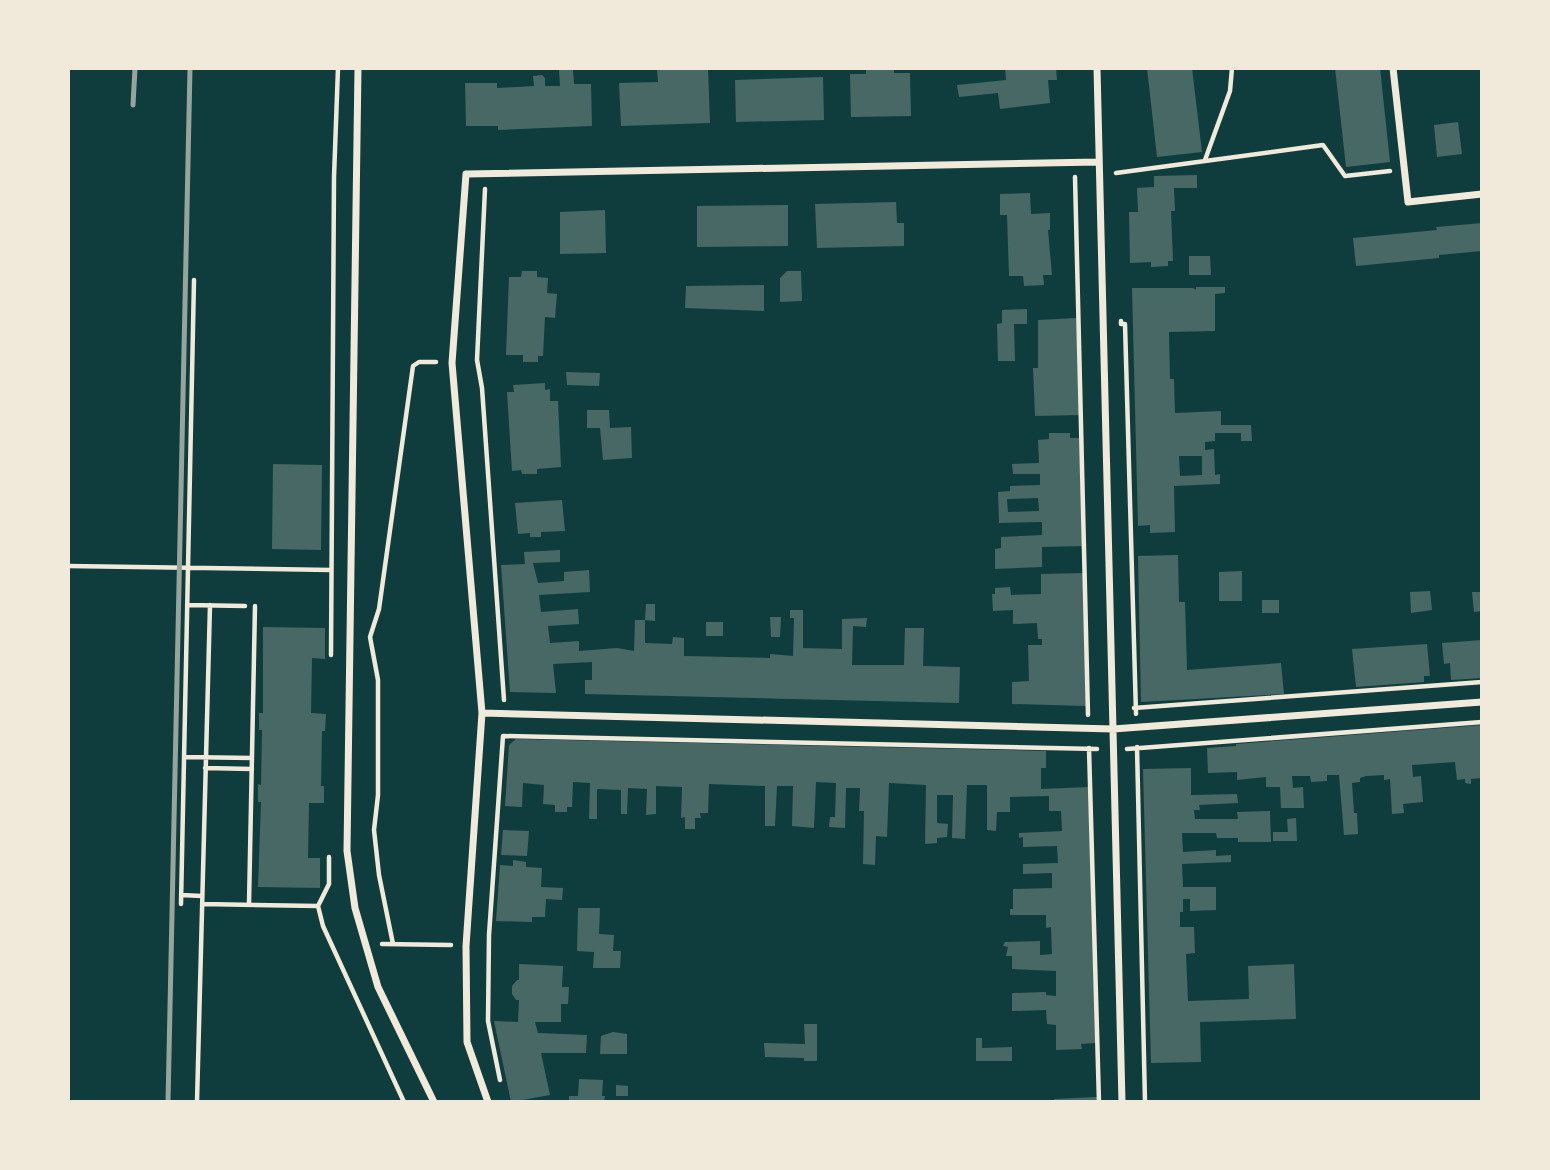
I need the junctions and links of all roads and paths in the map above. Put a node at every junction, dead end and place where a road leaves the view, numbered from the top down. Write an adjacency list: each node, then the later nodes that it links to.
1 (358, 68): 53 (street)
2 (1097, 68): 7 (street)
3 (1232, 68): 6 (path)
4 (1393, 68): 11 (street)
5 (1116, 160): 10 (path)
6 (1205, 160)
7 (1098, 162): 8 (street); 26 (street)
8 (486, 174): 14 (street); 28 (path)
9 (1076, 177): 25 (path)
10 (1117, 187)
11 (1482, 194)
12 (194, 280): 17 (path)
13 (1120, 310): 23 (path)
14 (452, 363): 27 (street); 48 (path)
15 (68, 566): 16 (path)
16 (331, 570)
17 (187, 605): 18 (path); 37 (path)
18 (210, 606): 19 (path); 38 (path)
19 (245, 606)
20 (255, 606): 39 (path)
21 (1482, 682): 23 (path)
22 (1482, 702): 30 (street)
23 (1135, 708): 26 (path); 30 (path)
24 (1074, 710): 25 (path)
25 (1088, 710): 26 (path); 31 (path)
26 (1112, 710): 32 (street)
27 (482, 713): 28 (street); 54 (street)
28 (504, 714): 31 (street); 33 (path)
29 (1482, 722): 36 (path)
30 (1136, 727): 32 (street); 36 (path)
31 (1089, 728): 32 (street); 34 (path)
32 (1113, 729): 35 (street)
33 (503, 736): 34 (path); 51 (path)
34 (1089, 749): 35 (path); 55 (path)
35 (1114, 749): 36 (path); 56 (street)
36 (1137, 749): 57 (path)
37 (184, 757): 38 (path); 42 (path)
38 (205, 757): 39 (path); 40 (path)
39 (252, 758): 41 (path)
40 (205, 768): 41 (path); 43 (path)
41 (252, 769): 46 (path)
42 (181, 895): 43 (path); 44 (path)
43 (202, 897): 45 (path)
44 (181, 904)
45 (202, 904): 46 (path); 52 (path)
46 (248, 904): 47 (path)
47 (318, 906)
48 (393, 944)
49 (400, 944): 50 (path)
50 (448, 945)
51 (502, 1089)
52 (197, 1102)
53 (434, 1102)
54 (488, 1102)
55 (1099, 1102)
56 (1122, 1102)
57 (1145, 1102)

